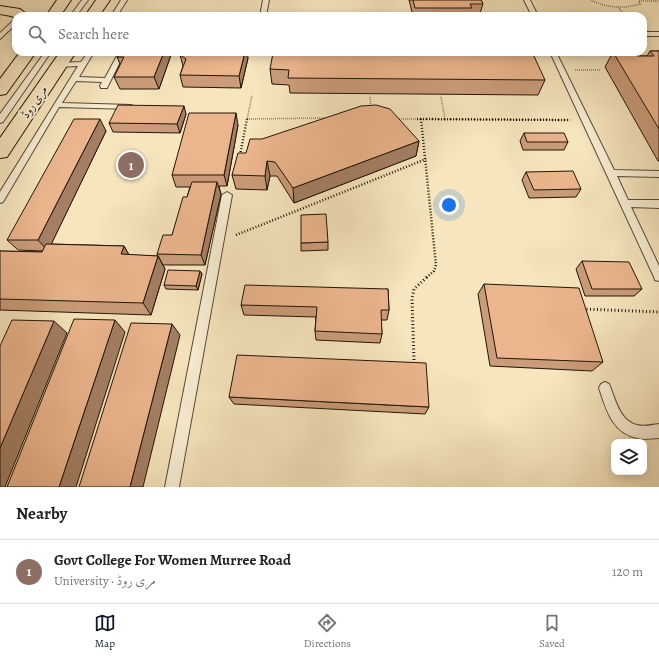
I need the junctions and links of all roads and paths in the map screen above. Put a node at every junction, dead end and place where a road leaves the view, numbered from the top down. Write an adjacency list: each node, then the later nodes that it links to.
1 (64, 0): 12 (main road)
2 (85, 0): 13 (lane)
3 (103, 0): 14 (main road)
4 (124, 0): 15 (lane)
5 (266, 0): 16 (lane)
6 (527, 0): 17 (lane)
7 (591, 0): 9 (path)
8 (659, 1): 9 (path)
9 (618, 7): 18 (path)
10 (0, 10): 11 (main road)
11 (15, 12)
12 (56, 12)
13 (77, 12)
14 (95, 12)
15 (116, 12)
16 (264, 12)
17 (533, 12)
18 (622, 12)
19 (12, 24): 22 (lane)
20 (647, 34): 21 (lane)
21 (659, 34)
22 (0, 37)
23 (25, 56): 33 (main road)
24 (45, 56): 45 (lane)
25 (89, 56): 29 (lane)
26 (120, 56): 32 (lane)
27 (555, 56): 30 (lane)
28 (63, 59): 29 (lane); 47 (main road, مری روڈ)
29 (84, 64): 32 (lane)
30 (561, 69): 31 (path); 46 (lane)
31 (600, 70)
32 (74, 79): 37 (lane)
33 (0, 90)
34 (252, 95): 41 (path)
35 (370, 97): 39 (path)
36 (441, 97): 44 (path)
37 (57, 105): 38 (lane); 53 (lane)
38 (140, 107)
39 (371, 111)
40 (333, 118): 41 (path)
41 (247, 119): 49 (path)
42 (393, 119): 43 (path)
43 (421, 119): 44 (path); 48 (path)
44 (445, 119): 46 (path)
45 (0, 120)
46 (586, 120): 50 (lane)
47 (0, 152)
48 (426, 159): 56 (path); 60 (path)
49 (238, 161)
50 (610, 173): 51 (lane); 54 (lane)
51 (659, 174)
52 (227, 195): 56 (lane)
53 (0, 200)
54 (625, 203): 55 (lane); 57 (lane)
55 (659, 204)
56 (218, 242): 63 (lane)
57 (659, 277)
58 (659, 312): 59 (path)
59 (582, 316)
60 (414, 360)
61 (605, 388): 62 (lane)
62 (659, 432)
63 (172, 487)

